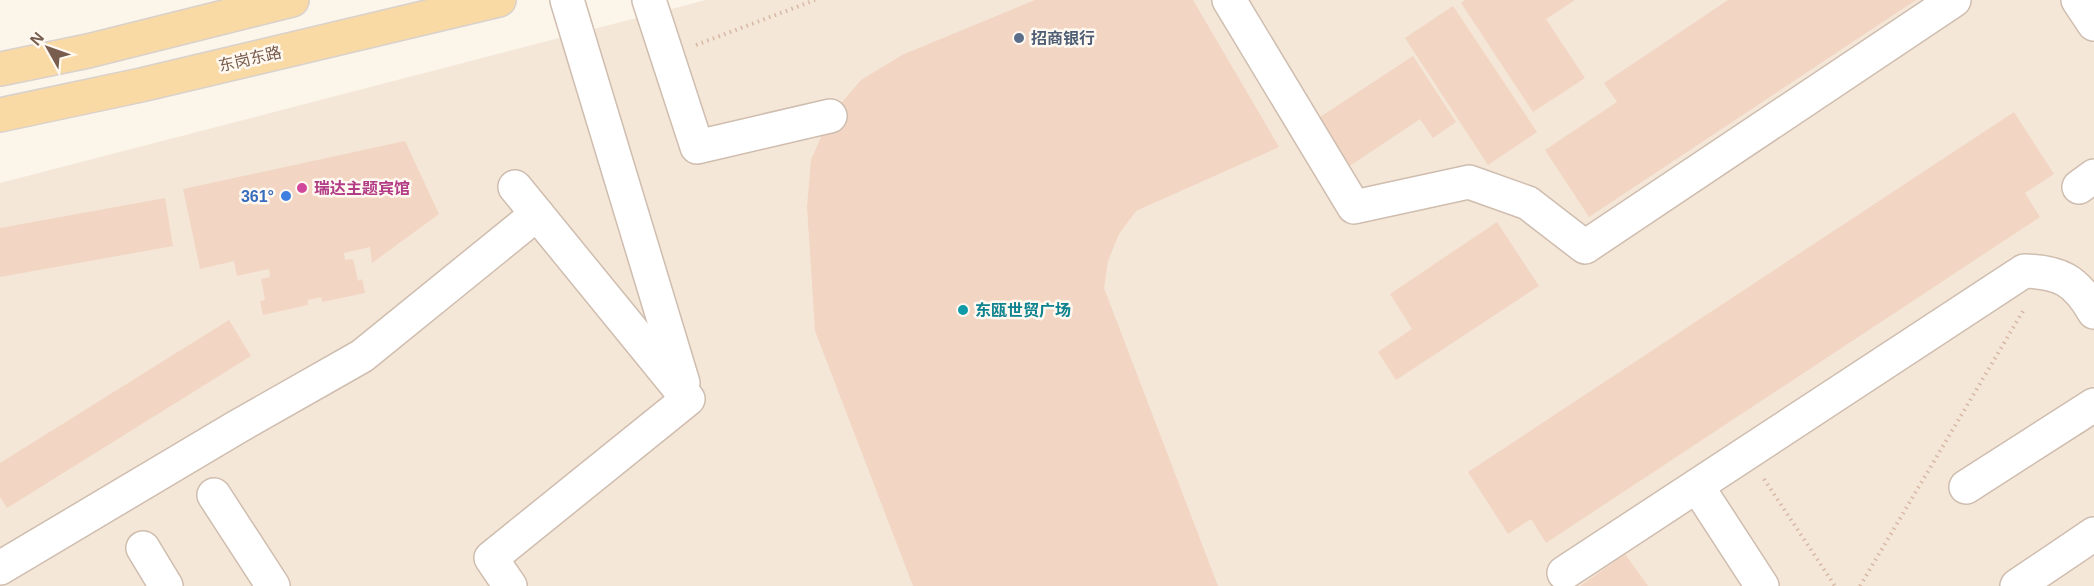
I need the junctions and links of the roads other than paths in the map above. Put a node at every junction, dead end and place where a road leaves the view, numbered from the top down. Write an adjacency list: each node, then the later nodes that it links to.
1 (292, 0): 8 (main road)
2 (499, 0): 11 (main road, 东岗东路)
3 (567, 0): 16 (street)
4 (649, 0): 12 (street)
5 (1229, 0): 6 (street)
6 (1954, 0)
7 (2078, 0): 9 (street)
8 (214, 9): 10 (main road)
9 (2094, 24)
10 (0, 69)
11 (0, 115)
12 (830, 116)
13 (515, 188): 14 (street)
14 (537, 214): 16 (street); 23 (street)
15 (2094, 312): 18 (street)
16 (688, 399): 25 (street)
17 (2094, 405): 19 (street)
18 (1697, 486): 24 (street); 29 (street)
19 (1966, 487)
20 (214, 495): 28 (street)
21 (2094, 534): 30 (street)
22 (143, 548): 27 (street)
23 (0, 569): 26 (street)
24 (1564, 573)
25 (501, 583)
26 (11, 586)
27 (166, 586)
28 (273, 586)
29 (1762, 586)
30 (2017, 586)

